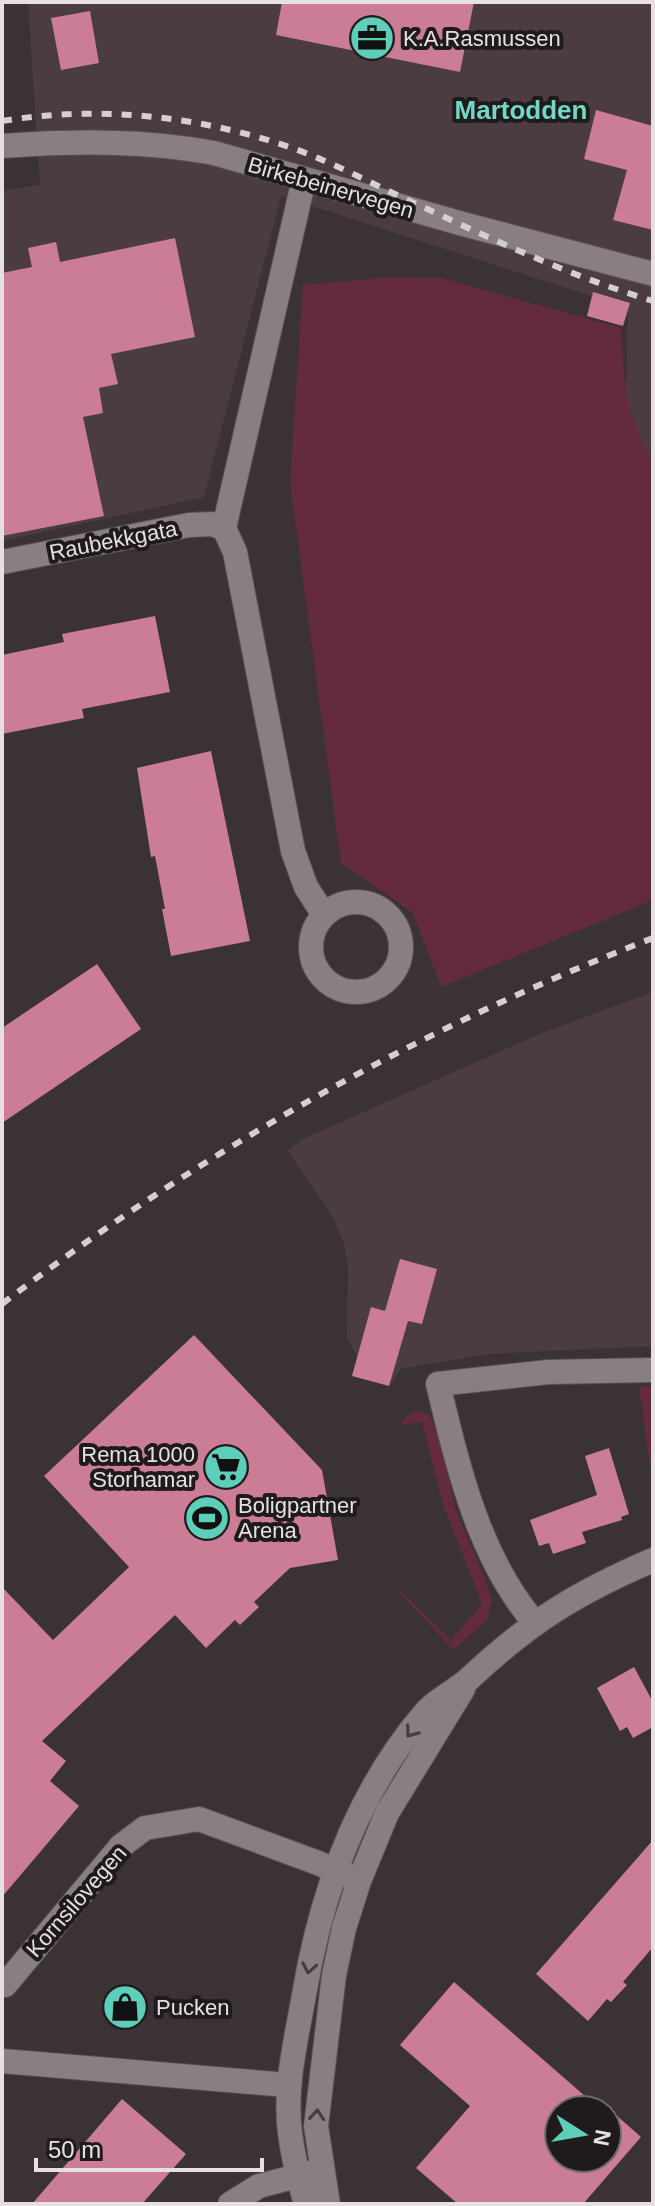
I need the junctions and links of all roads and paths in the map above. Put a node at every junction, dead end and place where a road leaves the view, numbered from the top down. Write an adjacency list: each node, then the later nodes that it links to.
1 (2, 146): 2 (street, Birkebeinervegen)
2 (304, 179): 3 (street, Birkebeinervegen); 4 (street)
3 (653, 274)
4 (224, 528): 5 (street, Raubekkgata); 6 (street)
5 (2, 562)
6 (324, 915)
7 (653, 1370): 9 (street)
8 (653, 1560): 9 (street)
9 (534, 1622): 10 (street)
10 (468, 1680): 11 (street, one-way to 11); 12 (street)
11 (335, 1870): 12 (street, Kornsilovegen); 13 (street, Kornsilovegen); 16 (street, one-way to 16)
12 (359, 1881): 16 (street, one-way to 12)
13 (4, 1988)
14 (2, 2061): 15 (street)
15 (275, 2084)
16 (309, 2173): 17 (street); 18 (street); 19 (street)
17 (230, 2204)
18 (306, 2204)
19 (328, 2204)

